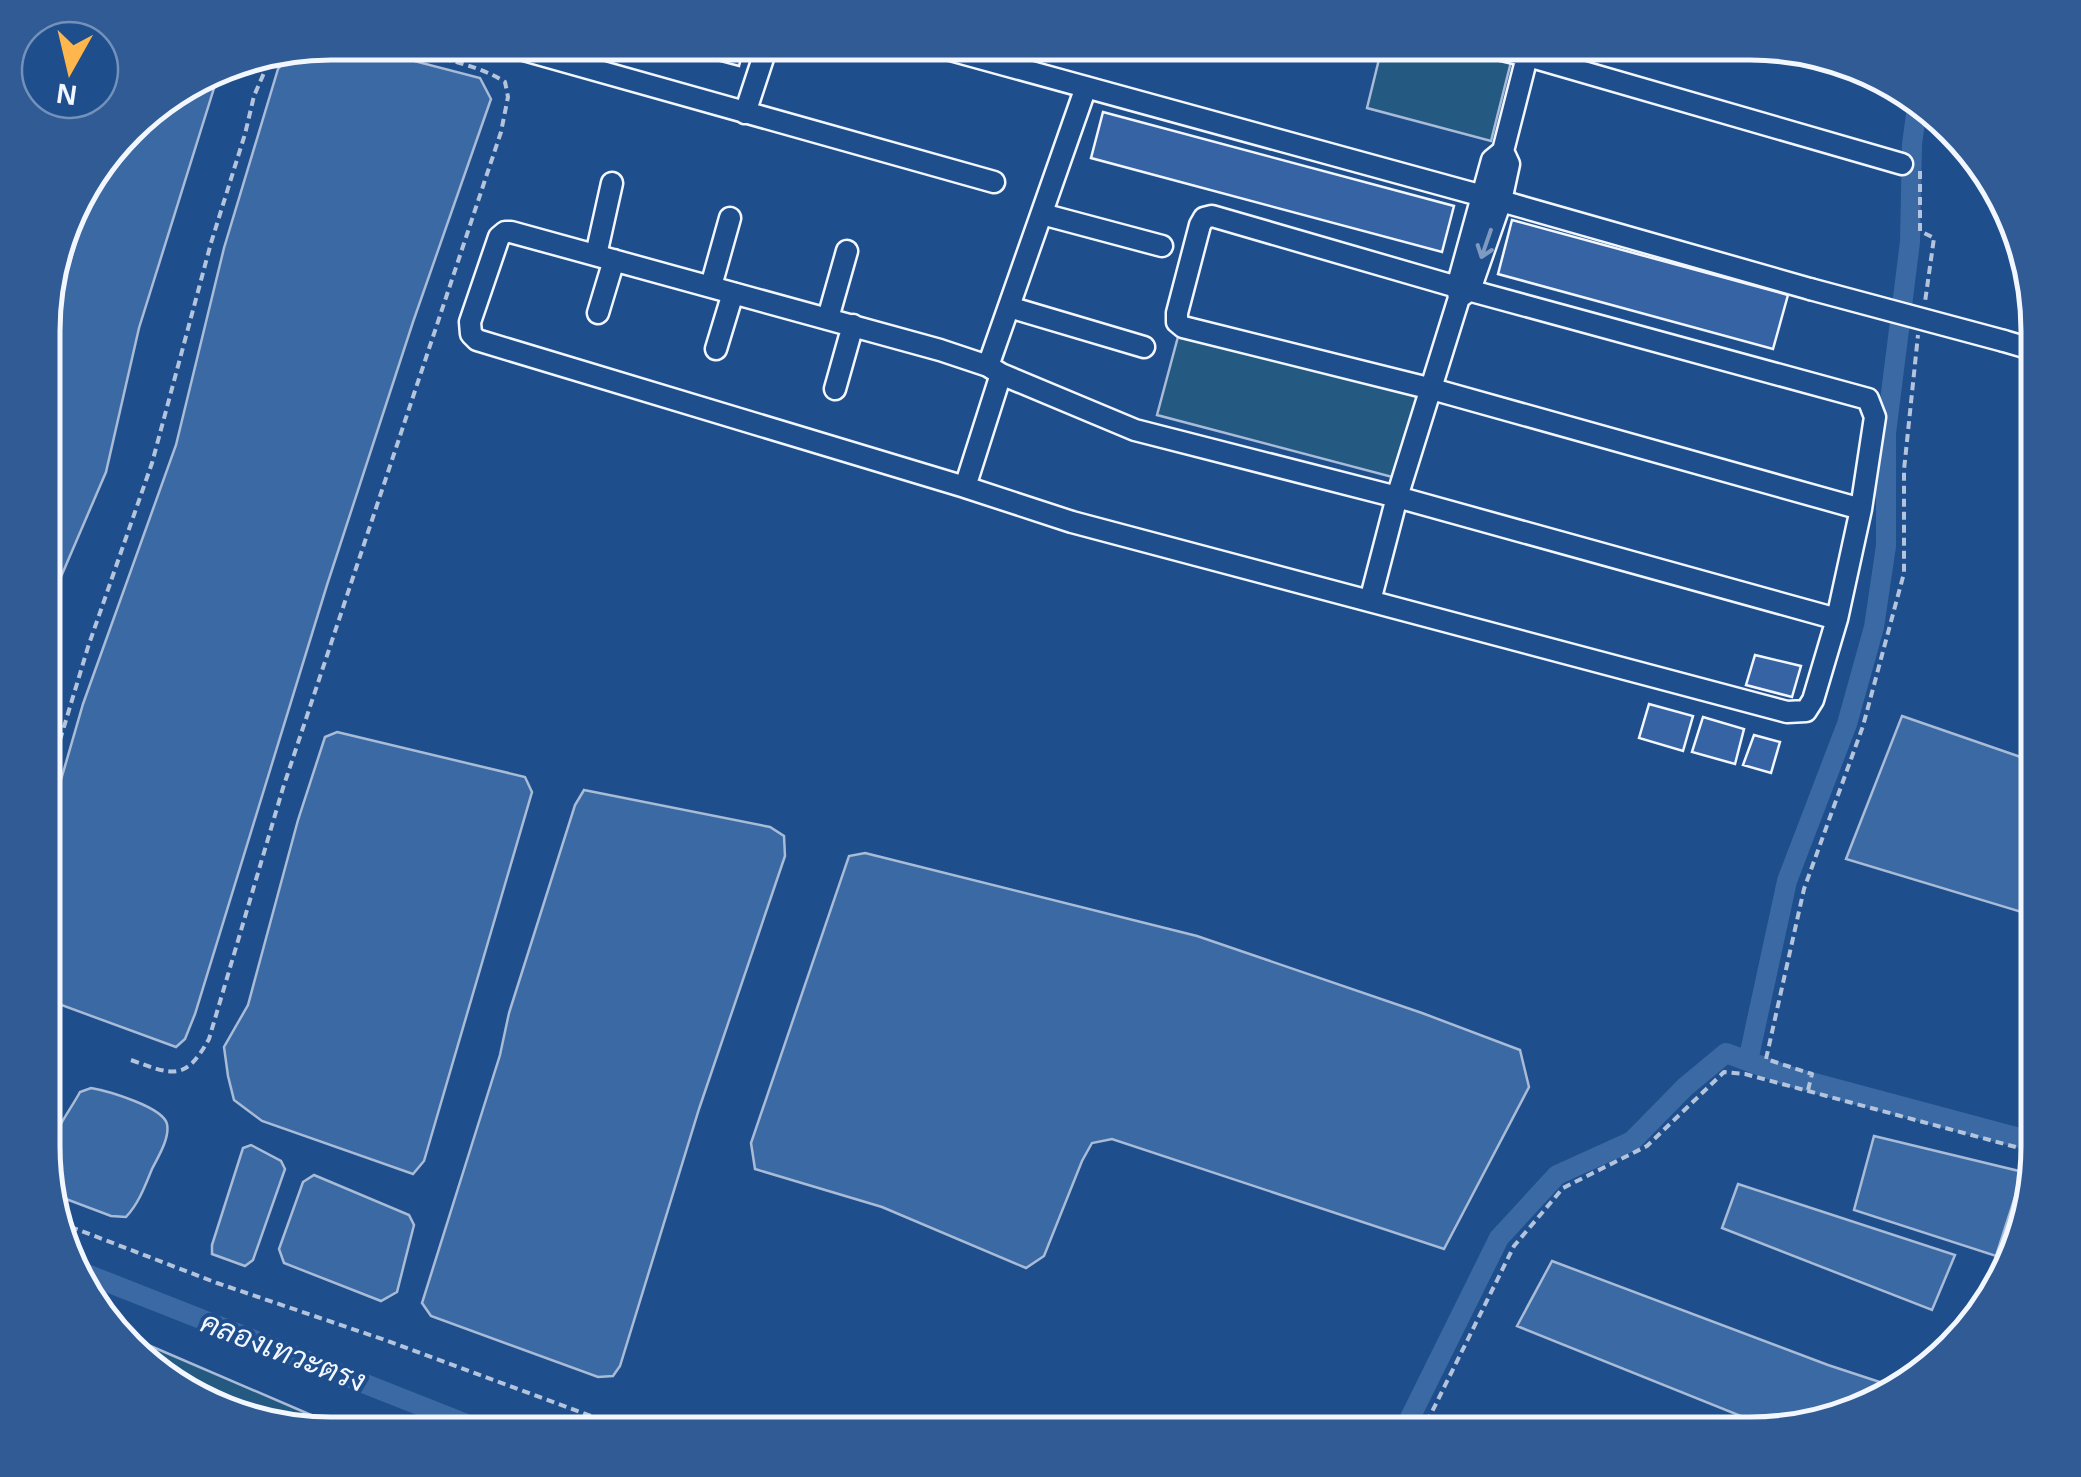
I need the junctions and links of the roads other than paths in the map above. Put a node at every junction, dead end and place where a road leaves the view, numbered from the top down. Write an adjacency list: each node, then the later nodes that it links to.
1 (562, 60): 7 (street)
2 (762, 60): 7 (street)
3 (990, 60): 6 (street)
4 (1526, 61): 11 (street)
5 (1569, 61): 8 (street)
6 (1086, 86): 11 (street); 12 (street)
7 (745, 113): 9 (street)
8 (1911, 163)
9 (994, 182)
10 (612, 183): 16 (street)
11 (1491, 198): 19 (street); 24 (street, bridge)
12 (1042, 214): 14 (street); 20 (street)
13 (730, 218): 17 (street)
14 (1162, 246)
15 (848, 250): 22 (street)
16 (605, 258): 17 (street); 21 (street); 30 (street)
17 (710, 286): 18 (street)
18 (733, 292): 22 (street); 26 (street)
19 (1462, 292): 29 (street); 29 (street); 32 (street)
20 (1009, 307): 25 (street); 27 (street)
21 (598, 314)
22 (828, 318): 23 (street)
23 (853, 325): 27 (street); 28 (street)
24 (2020, 346)
25 (1144, 347)
26 (716, 349)
27 (995, 370): 30 (street); 31 (street)
28 (835, 389)
29 (1432, 389): 31 (street); 32 (street)
30 (965, 487): 33 (street)
31 (1398, 497): 33 (street); 34 (street)
32 (1860, 508): 34 (street)
33 (1370, 601): 34 (street)
34 (1837, 619)

